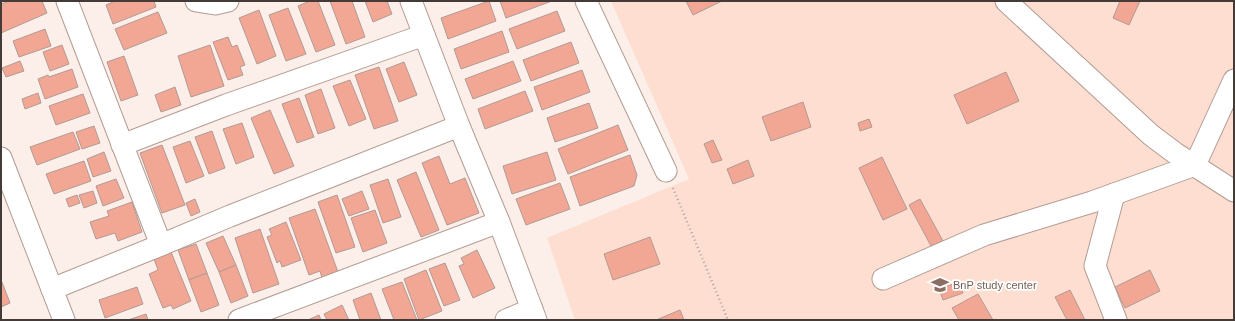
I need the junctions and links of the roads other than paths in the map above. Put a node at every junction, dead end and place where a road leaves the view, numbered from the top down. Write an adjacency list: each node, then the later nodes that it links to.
1 (67, 1): 10 (street)
2 (196, 1): 3 (street)
3 (228, 1)
4 (411, 1): 7 (street)
5 (586, 1): 13 (street)
6 (1006, 1): 12 (street)
7 (424, 35): 9 (street); 10 (street)
8 (1234, 80): 12 (street)
9 (458, 126): 16 (street); 17 (street)
10 (122, 145): 17 (street)
11 (1, 158): 19 (street)
12 (1195, 165): 14 (street); 15 (street)
13 (666, 171)
14 (1234, 191)
15 (1114, 194): 18 (street); 24 (street)
16 (499, 222): 20 (street); 22 (street)
17 (161, 246): 19 (street)
18 (883, 279)
19 (52, 289): 21 (street)
20 (534, 315): 23 (street)
21 (64, 320)
22 (239, 320)
23 (506, 320)
24 (1116, 320)

